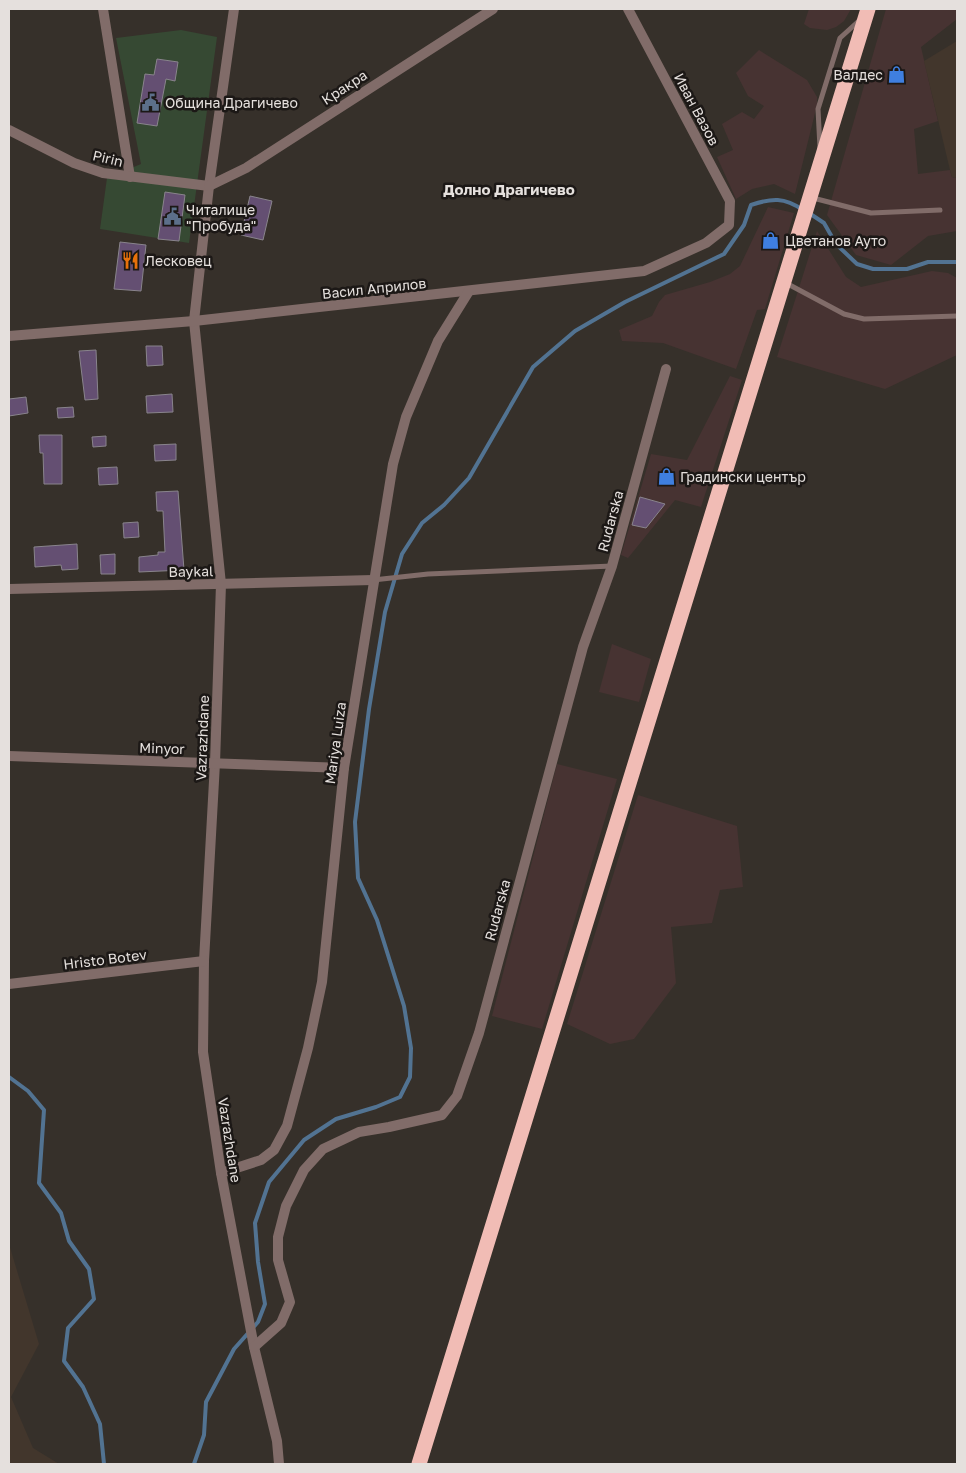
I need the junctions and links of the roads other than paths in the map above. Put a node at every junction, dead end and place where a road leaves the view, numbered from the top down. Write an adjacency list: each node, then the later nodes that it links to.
1 (103, 9): 7 (street)
2 (234, 9): 8 (street, Vazrazhdane)
3 (493, 9): 8 (street, Кракра)
4 (628, 9): 11 (street, Иван Вазов)
5 (866, 10): 9 (highway)
6 (9, 130): 7 (street, Pirin)
7 (130, 177): 8 (street, Pirin)
8 (209, 186): 15 (street, Vazrazhdane)
9 (809, 200): 10 (lane); 12 (highway)
10 (940, 210)
11 (730, 225): 13 (street, Васил Априлов)
12 (784, 282): 14 (lane); 30 (highway)
13 (468, 291): 15 (street, Васил Априлов); 19 (street, Mariya Luiza)
14 (957, 316)
15 (194, 321): 16 (street, Васил Априлов); 20 (street, Vazrazhdane)
16 (9, 336)
17 (666, 369): 18 (street, Rudarska)
18 (612, 566): 19 (lane); 28 (street, Rudarska)
19 (373, 580): 20 (street, Baykal); 24 (street, Mariya Luiza)
20 (221, 584): 21 (street, Baykal); 23 (street, Vazrazhdane)
21 (9, 589)
22 (9, 756): 23 (street, Minyor)
23 (215, 763): 24 (street, Minyor); 25 (street, Vazrazhdane)
24 (344, 768): 27 (street, Mariya Luiza)
25 (204, 961): 26 (street, Hristo Botev); 27 (street, Vazrazhdane)
26 (9, 984)
27 (220, 1173): 28 (street, Vazrazhdane)
28 (253, 1344): 29 (street, Vazrazhdane)
29 (279, 1464)
30 (419, 1464)

